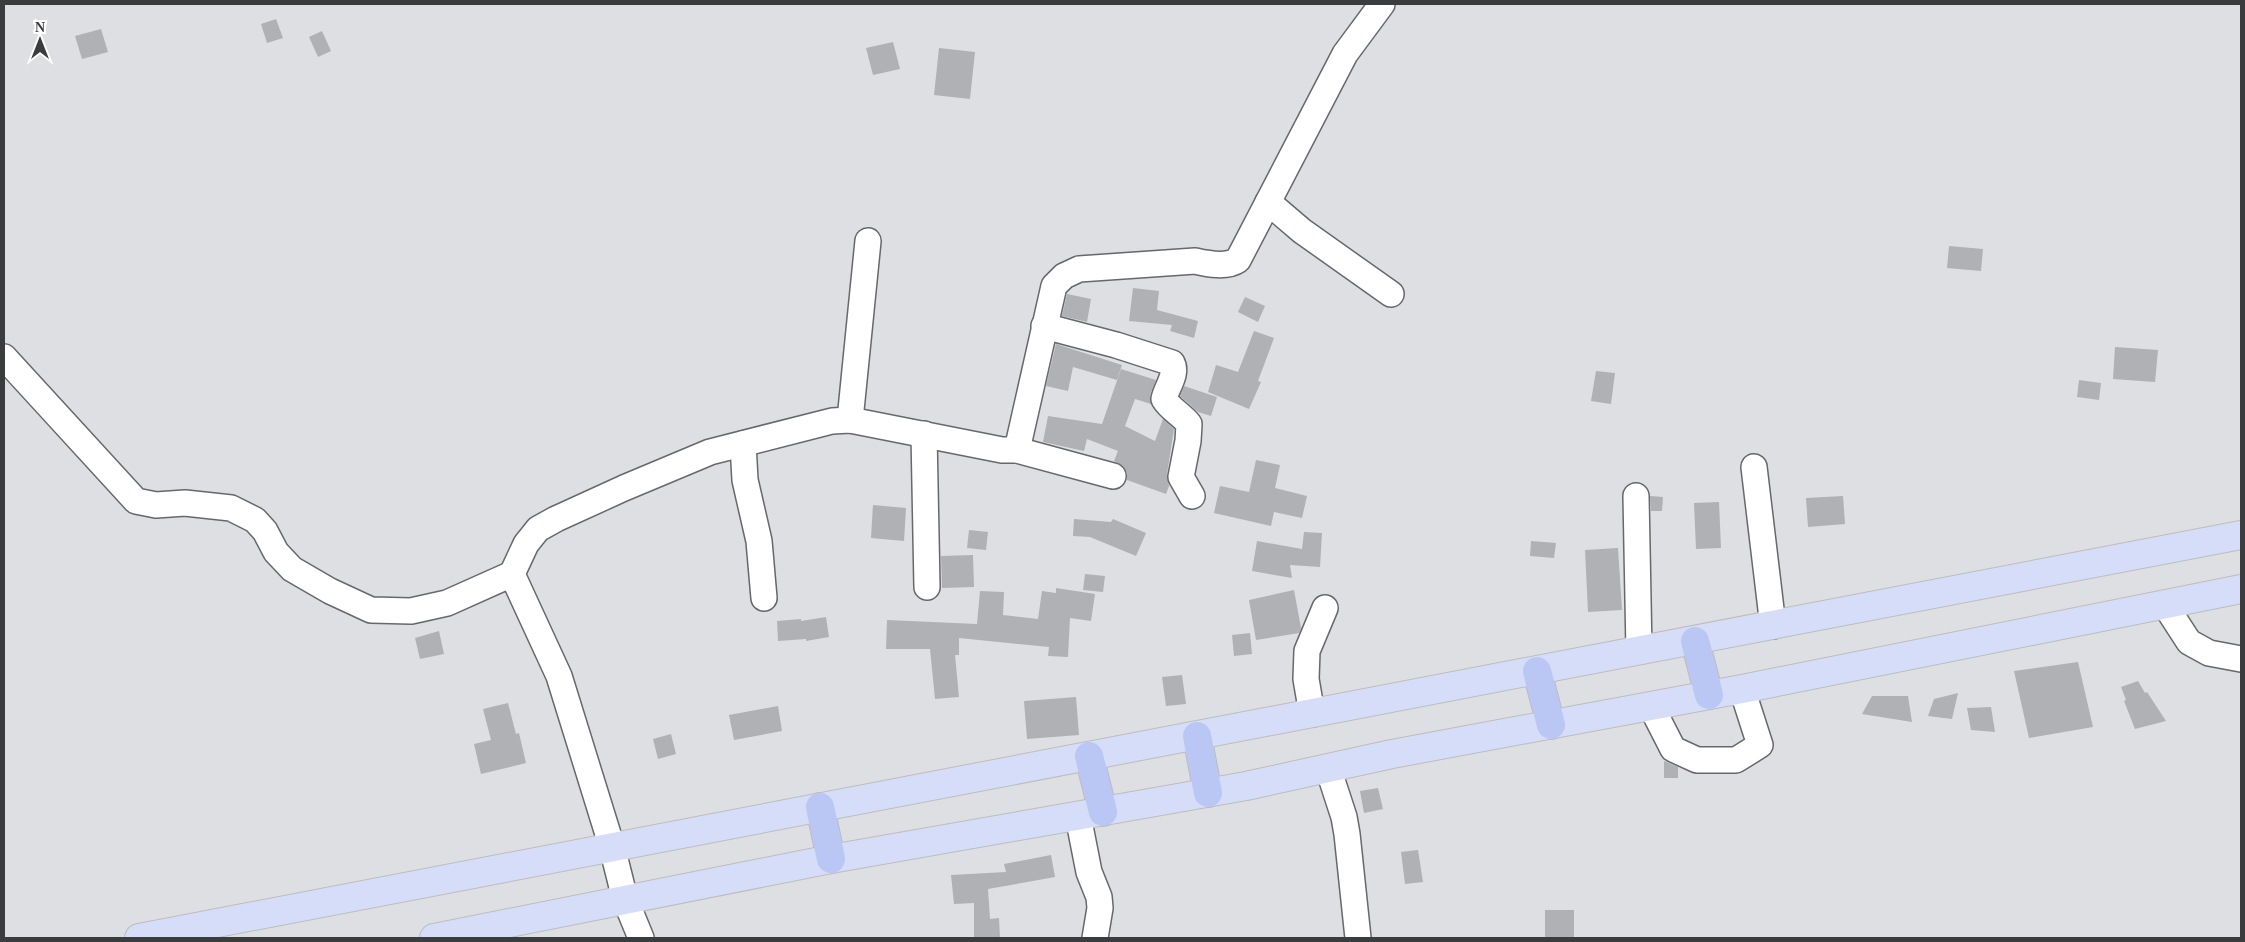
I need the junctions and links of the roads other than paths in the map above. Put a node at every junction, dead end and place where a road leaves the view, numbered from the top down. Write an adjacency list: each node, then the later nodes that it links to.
1 (1382, 4): 2 (street)
2 (1268, 202): 4 (street); 5 (street)
3 (868, 241): 7 (street)
4 (1391, 294)
5 (1044, 326): 10 (street); 13 (street)
6 (4, 357): 16 (street)
7 (850, 420): 8 (street); 9 (street)
8 (924, 434): 10 (street); 17 (street)
9 (743, 444): 16 (street); 19 (street)
10 (1017, 450): 12 (street)
11 (1754, 468): 22 (street)
12 (1113, 476)
13 (1192, 496)
14 (1636, 496): 24 (street)
15 (2241, 535): 22 (main road)
16 (512, 574): 38 (street)
17 (927, 586)
18 (2241, 589): 20 (main road)
19 (764, 598)
20 (2165, 605): 25 (street); 27 (main road)
21 (1325, 608): 30 (street)
22 (1773, 626): 23 (main road)
23 (1695, 640): 24 (main road); 28 (highway)
24 (1639, 651): 26 (main road)
25 (2241, 659)
26 (1537, 672): 30 (main road); 31 (highway)
27 (1742, 689): 28 (main road); 29 (street)
28 (1709, 695): 29 (main road)
29 (1651, 706): 31 (main road)
30 (1312, 714): 32 (main road)
31 (1551, 726): 34 (main road)
32 (1197, 736): 33 (main road); 35 (highway)
33 (1089, 756): 36 (main road); 37 (highway)
34 (1328, 768): 35 (main road); 46 (street)
35 (1208, 793): 37 (main road)
36 (820, 807): 38 (main road); 39 (highway)
37 (1090, 814): 39 (main road); 45 (street)
38 (612, 847): 40 (street); 42 (main road)
39 (831, 858): 40 (main road)
40 (625, 899): 41 (main road); 44 (street)
41 (485, 934): 43 (main road)
42 (139, 938)
43 (434, 938)
44 (641, 938)
45 (1095, 938)
46 (1358, 938)

